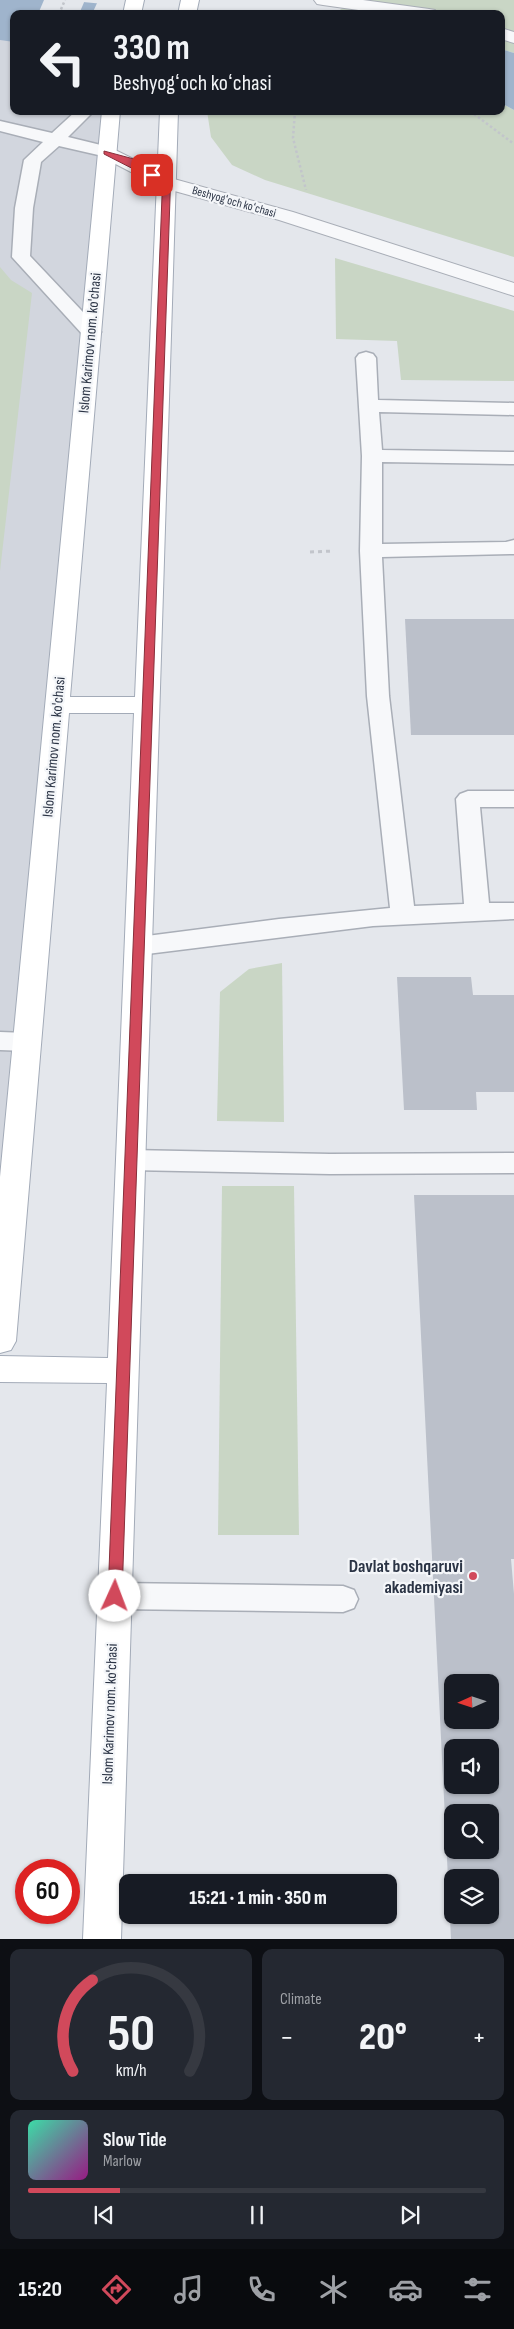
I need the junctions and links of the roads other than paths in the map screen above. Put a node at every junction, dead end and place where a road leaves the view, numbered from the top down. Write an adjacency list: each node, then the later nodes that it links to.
1 (323, 0): 2 (street)
2 (399, 10)
3 (82, 115): 7 (lane)
4 (111, 115): 8 (main road, Islom Karimov nom. ko'chasi)
5 (169, 115): 9 (main road, Islom Karimov nom. ko'chasi)
6 (0, 126): 7 (lane)
7 (56, 139): 8 (lane); 12 (lane)
8 (107, 152): 9 (street, Beshyogʻoch koʻchasi); 12 (main road, Islom Karimov nom. ko'chasi)
9 (167, 176): 10 (street, Beshyogʻoch koʻchasi); 11 (street, Beshyogʻoch koʻchasi); 21 (main road, Islom Karimov nom. ko'chasi)
10 (514, 279)
11 (514, 290)
12 (91, 332): 20 (main road, Islom Karimov nom. ko'chasi)
13 (366, 358): 14 (lane)
14 (370, 406): 15 (lane); 16 (lane)
15 (514, 409)
16 (372, 456): 17 (lane); 19 (lane)
17 (514, 458)
18 (514, 546): 19 (lane)
19 (371, 551): 25 (lane)
20 (58, 705): 21 (main road); 27 (main road, Islom Karimov nom. ko'chasi)
21 (148, 705): 26 (main road, Islom Karimov nom. ko'chasi)
22 (514, 799): 23 (lane)
23 (477, 911): 24 (lane); 25 (lane)
24 (514, 911)
25 (403, 916): 26 (lane)
26 (139, 946): 28 (main road, Islom Karimov nom. ko'chasi)
27 (13, 1042): 30 (main road, Islom Karimov nom. ko'chasi)
28 (130, 1160): 29 (lane); 32 (main road, Islom Karimov nom. ko'chasi)
29 (514, 1163)
30 (0, 1341)
31 (0, 1369): 32 (main road)
32 (122, 1371): 33 (main road, Islom Karimov nom. ko'chasi)
33 (115, 1596): 34 (lane); 35 (main road, Islom Karimov nom. ko'chasi)
34 (343, 1599)
35 (102, 1939)

